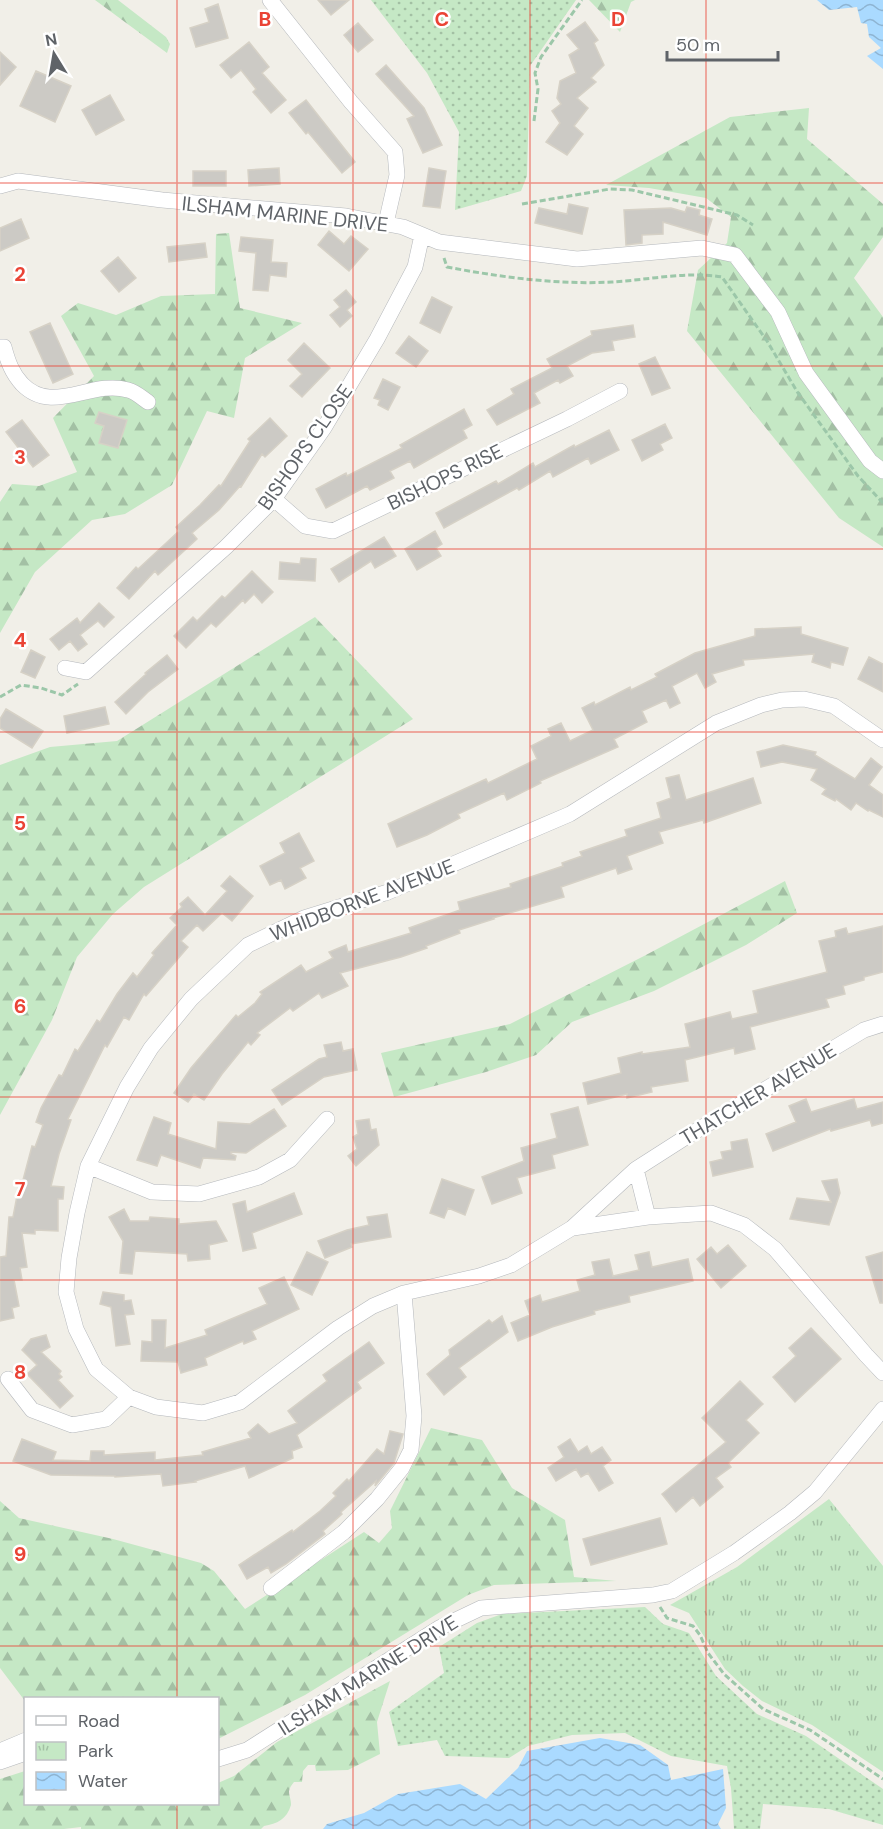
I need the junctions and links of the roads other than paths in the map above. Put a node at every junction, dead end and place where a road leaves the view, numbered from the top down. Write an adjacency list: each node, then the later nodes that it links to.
1 (270, 0): 3 (street)
2 (0, 186): 3 (street, ILSHAM MARINE DRIVE)
3 (386, 223): 4 (street, ILSHAM MARINE DRIVE)
4 (422, 235): 8 (street, ILSHAM MARINE DRIVE); 9 (street, BISHOPS CLOSE)
5 (2, 347): 7 (street)
6 (620, 391): 9 (street, BISHOPS RISE)
7 (148, 402)
8 (883, 471)
9 (274, 499): 10 (street, BISHOPS CLOSE)
10 (65, 668)
11 (883, 740): 14 (street, WHIDBORNE AVENUE)
12 (883, 1024): 15 (street, THATCHER AVENUE)
13 (327, 1119): 14 (street)
14 (88, 1166): 21 (street, WHIDBORNE AVENUE)
15 (636, 1169): 16 (street); 17 (street, THATCHER AVENUE)
16 (648, 1217): 17 (street, THATCHER AVENUE); 19 (street, THATCHER AVENUE)
17 (572, 1228): 18 (street, THATCHER AVENUE)
18 (404, 1293): 21 (street, THATCHER AVENUE); 23 (street)
19 (883, 1373)
20 (8, 1378): 21 (street)
21 (129, 1397)
22 (883, 1409): 27 (street, ILSHAM MARINE DRIVE)
23 (271, 1587)
24 (24, 1741): 25 (street)
25 (0, 1751)
26 (24, 1753): 28 (street)
27 (219, 1759)
28 (0, 1762)

